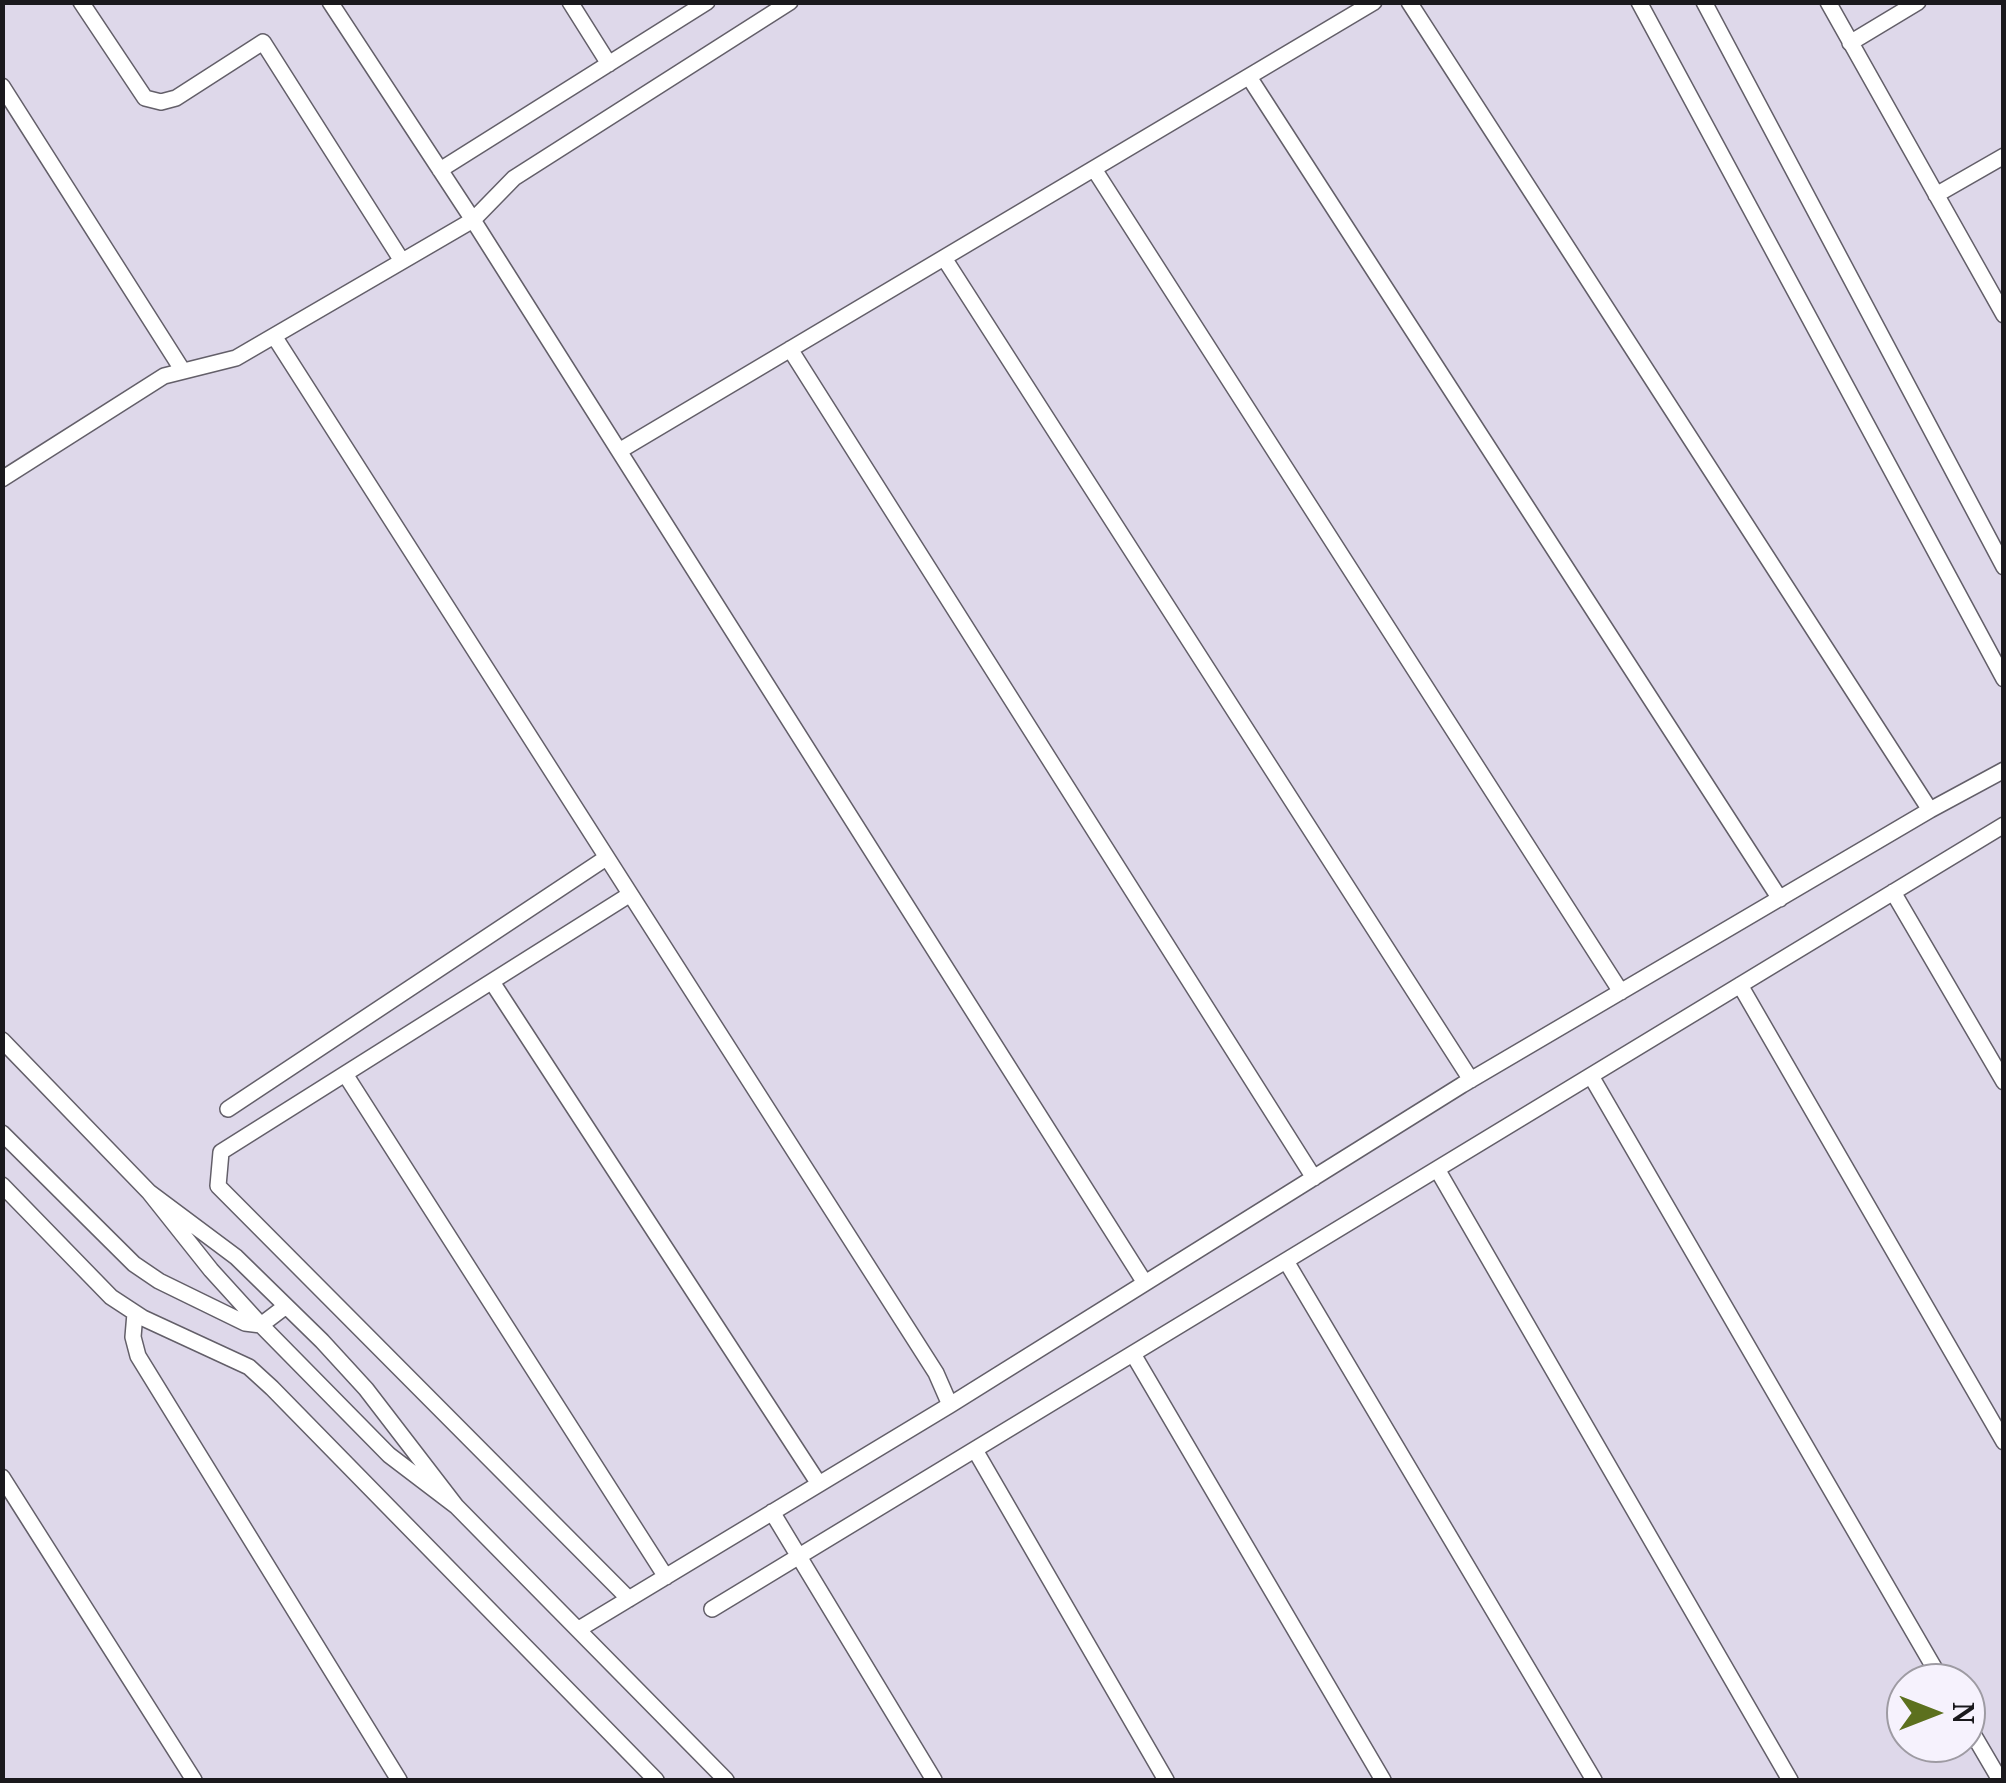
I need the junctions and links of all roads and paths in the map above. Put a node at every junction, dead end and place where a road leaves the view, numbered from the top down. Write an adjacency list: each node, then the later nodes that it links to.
1 (81, 2): 22 (lane)
2 (330, 2): 18 (lane)
3 (570, 2): 13 (lane)
4 (707, 2): 13 (lane)
5 (790, 2): 20 (lane)
6 (1374, 2): 14 (lane)
7 (1409, 2): 32 (lane)
8 (1639, 2): 30 (lane)
9 (1704, 2): 29 (lane)
10 (1828, 2): 12 (lane)
11 (1918, 2): 12 (lane)
12 (1850, 42): 19 (lane)
13 (609, 64): 18 (lane)
14 (1249, 77): 17 (lane); 37 (lane)
15 (2, 86): 26 (lane)
16 (2004, 156): 19 (lane)
17 (1094, 169): 21 (lane); 40 (lane)
18 (440, 170): 20 (lane)
19 (1936, 195): 23 (lane)
20 (473, 220): 22 (lane); 27 (lane)
21 (944, 258): 25 (lane); 44 (lane)
22 (402, 260): 24 (lane)
23 (2004, 315)
24 (274, 336): 26 (lane); 34 (lane)
25 (790, 349): 27 (lane); 49 (lane)
26 (183, 372): 28 (lane)
27 (619, 450): 53 (lane)
28 (2, 479)
29 (2004, 567)
30 (2004, 680)
31 (2004, 770): 32 (lane)
32 (1930, 810): 37 (lane)
33 (2004, 825): 35 (lane)
34 (606, 858): 36 (lane); 46 (lane)
35 (1893, 892): 39 (lane); 45 (lane)
36 (630, 895): 38 (lane); 58 (lane)
37 (1780, 899): 40 (lane)
38 (492, 982): 42 (lane); 62 (lane)
39 (1740, 985): 43 (lane); 59 (lane)
40 (1622, 992): 44 (lane)
41 (2, 1040): 51 (lane)
42 (346, 1074): 66 (lane); 67 (lane)
43 (1591, 1076): 48 (lane); 70 (lane)
44 (1470, 1080): 49 (lane)
45 (2004, 1082)
46 (228, 1109)
47 (2, 1133): 56 (lane)
48 (1438, 1170): 52 (lane); 80 (lane)
49 (1314, 1178): 53 (lane)
50 (2, 1185): 55 (lane)
51 (149, 1192): 54 (lane); 56 (lane)
52 (1286, 1261): 57 (lane); 79 (lane)
53 (1145, 1283): 58 (lane)
54 (286, 1306): 56 (lane); 63 (lane)
55 (135, 1313): 73 (lane); 74 (lane)
56 (261, 1324): 63 (lane)
57 (1133, 1354): 60 (lane); 78 (lane)
58 (950, 1405): 62 (lane)
59 (2004, 1442)
60 (975, 1450): 65 (lane); 77 (lane)
61 (2, 1477): 72 (lane)
62 (819, 1484): 64 (lane)
63 (456, 1506): 69 (lane)
64 (772, 1512): 65 (lane); 66 (lane)
65 (799, 1557): 68 (lane); 76 (lane)
66 (666, 1577): 67 (lane)
67 (629, 1599): 69 (lane)
68 (712, 1610)
69 (578, 1630): 75 (lane)
70 (1931, 1663)
71 (1986, 1756): 81 (lane)
72 (194, 1780)
73 (399, 1780)
74 (656, 1780)
75 (726, 1780)
76 (934, 1780)
77 (1166, 1780)
78 (1384, 1780)
79 (1594, 1780)
80 (1790, 1780)
81 (2000, 1780)

